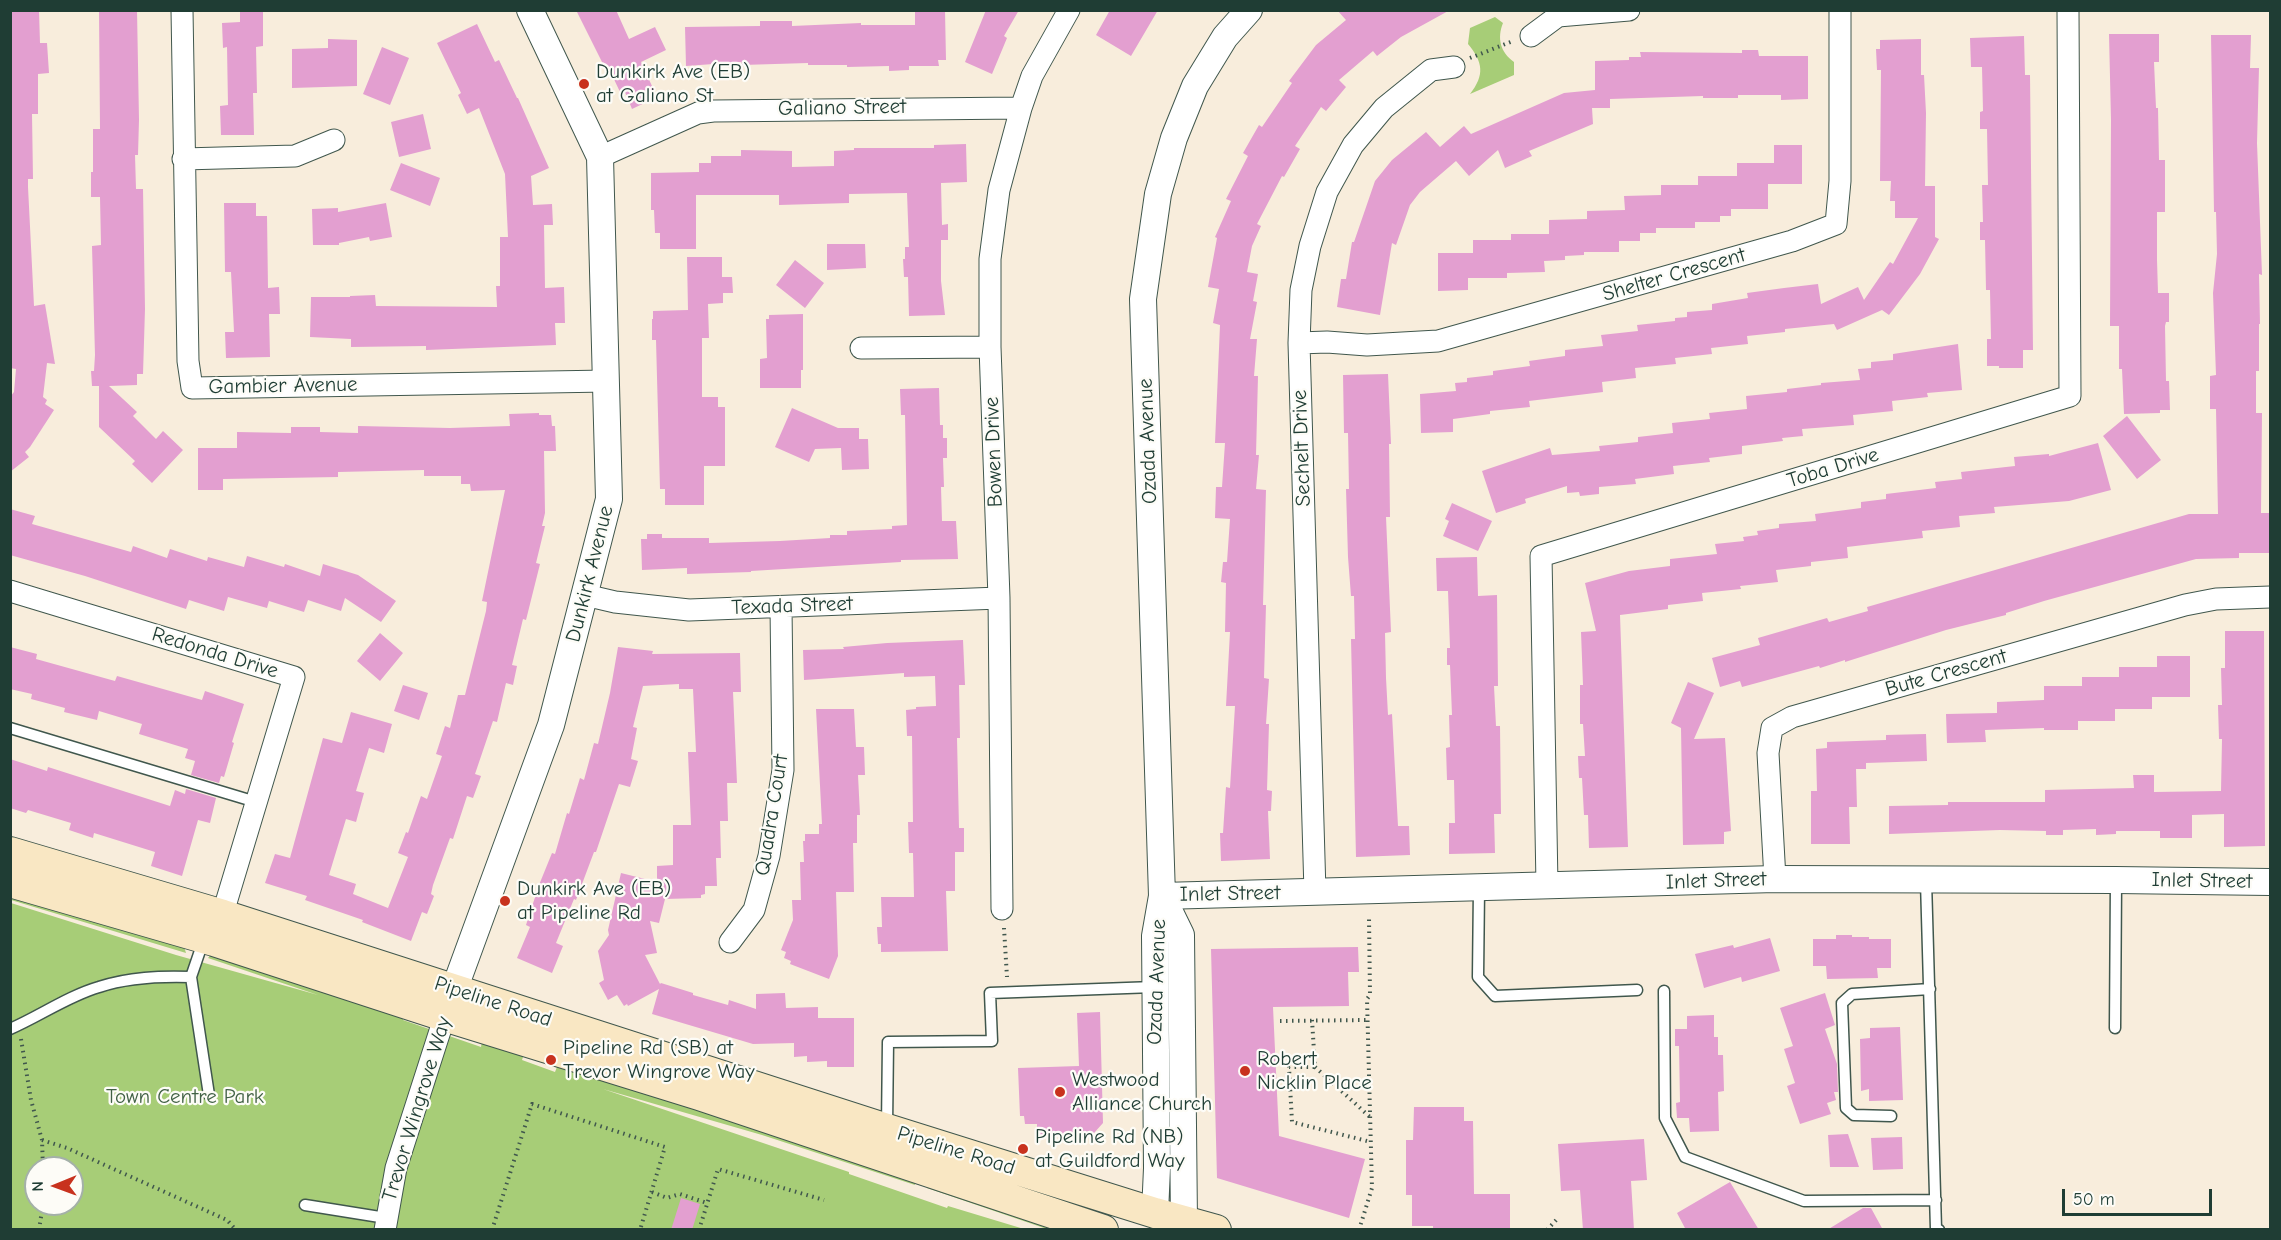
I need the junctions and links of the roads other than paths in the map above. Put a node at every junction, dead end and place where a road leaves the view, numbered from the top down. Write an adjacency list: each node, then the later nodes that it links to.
1 (182, 10): 13 (street, Gambier Avenue)
2 (530, 10): 12 (street, Dunkirk Avenue)
3 (1069, 10): 10 (street, Bowen Drive)
4 (1249, 10): 34 (street, Ozada Avenue)
5 (1629, 10): 8 (street)
6 (1840, 10): 14 (street, Shelter Crescent)
7 (2068, 10): 31 (street, Toba Drive)
8 (1531, 36)
9 (1454, 68): 14 (street, Sechelt Drive)
10 (1021, 108): 12 (street, Galiano Street); 15 (street, Bowen Drive)
11 (334, 140): 13 (street)
12 (600, 157): 17 (street, Dunkirk Avenue)
13 (183, 159): 17 (street, Gambier Avenue)
14 (1299, 343): 33 (street, Sechelt Drive)
15 (990, 347): 16 (street); 21 (street, Bowen Drive)
16 (861, 348)
17 (607, 381): 19 (street, Dunkirk Avenue)
18 (10, 591): 24 (street, Redonda Drive)
19 (585, 595): 22 (street, Texada Street); 43 (street, Dunkirk Avenue)
20 (2271, 597): 26 (street, Bute Crescent)
21 (999, 598): 22 (street, Texada Street); 35 (street, Bowen Drive)
22 (781, 607): 37 (street, Quadra Court)
23 (10, 728): 24 (lane)
24 (256, 802): 36 (street, Redonda Drive)
25 (10, 852): 36 (main road, Pipeline Road)
26 (1775, 879): 28 (street, Inlet Street); 31 (street, Inlet Street)
27 (2116, 880): 28 (street, Inlet Street); 30 (street, Inlet Street); 45 (lane)
28 (1926, 881): 40 (lane)
29 (10, 882): 36 (main road, Pipeline Road)
30 (2271, 882)
31 (1547, 885): 32 (street, Inlet Street)
32 (1479, 887): 33 (street, Inlet Street); 41 (lane)
33 (1315, 892): 34 (street, Inlet Street)
34 (1162, 896): 39 (street, Ozada Avenue); 53 (street, Ozada Avenue)
35 (1002, 909)
36 (214, 931): 38 (lane); 43 (main road, Pipeline Road)
37 (730, 942)
38 (191, 977): 44 (lane); 46 (lane)
39 (1155, 987): 48 (lane); 51 (street, Ozada Avenue)
40 (1929, 989): 47 (lane); 49 (lane)
41 (1637, 990)
42 (1664, 991): 49 (lane)
43 (449, 1003): 48 (main road, Pipeline Road); 52 (street, Trevor Wingrove Way); 54 (main road, Pipeline Road)
44 (15, 1027)
45 (2115, 1028)
46 (209, 1095)
47 (1891, 1116)
48 (887, 1130): 51 (main road, Pipeline Road)
49 (1936, 1200): 56 (lane)
50 (305, 1205): 52 (lane)
51 (1154, 1221): 53 (main road, Pipeline Road)
52 (385, 1224)
53 (1184, 1226): 55 (main road, Pipeline Road)
54 (1103, 1230)
55 (1216, 1230)
56 (1939, 1230)

